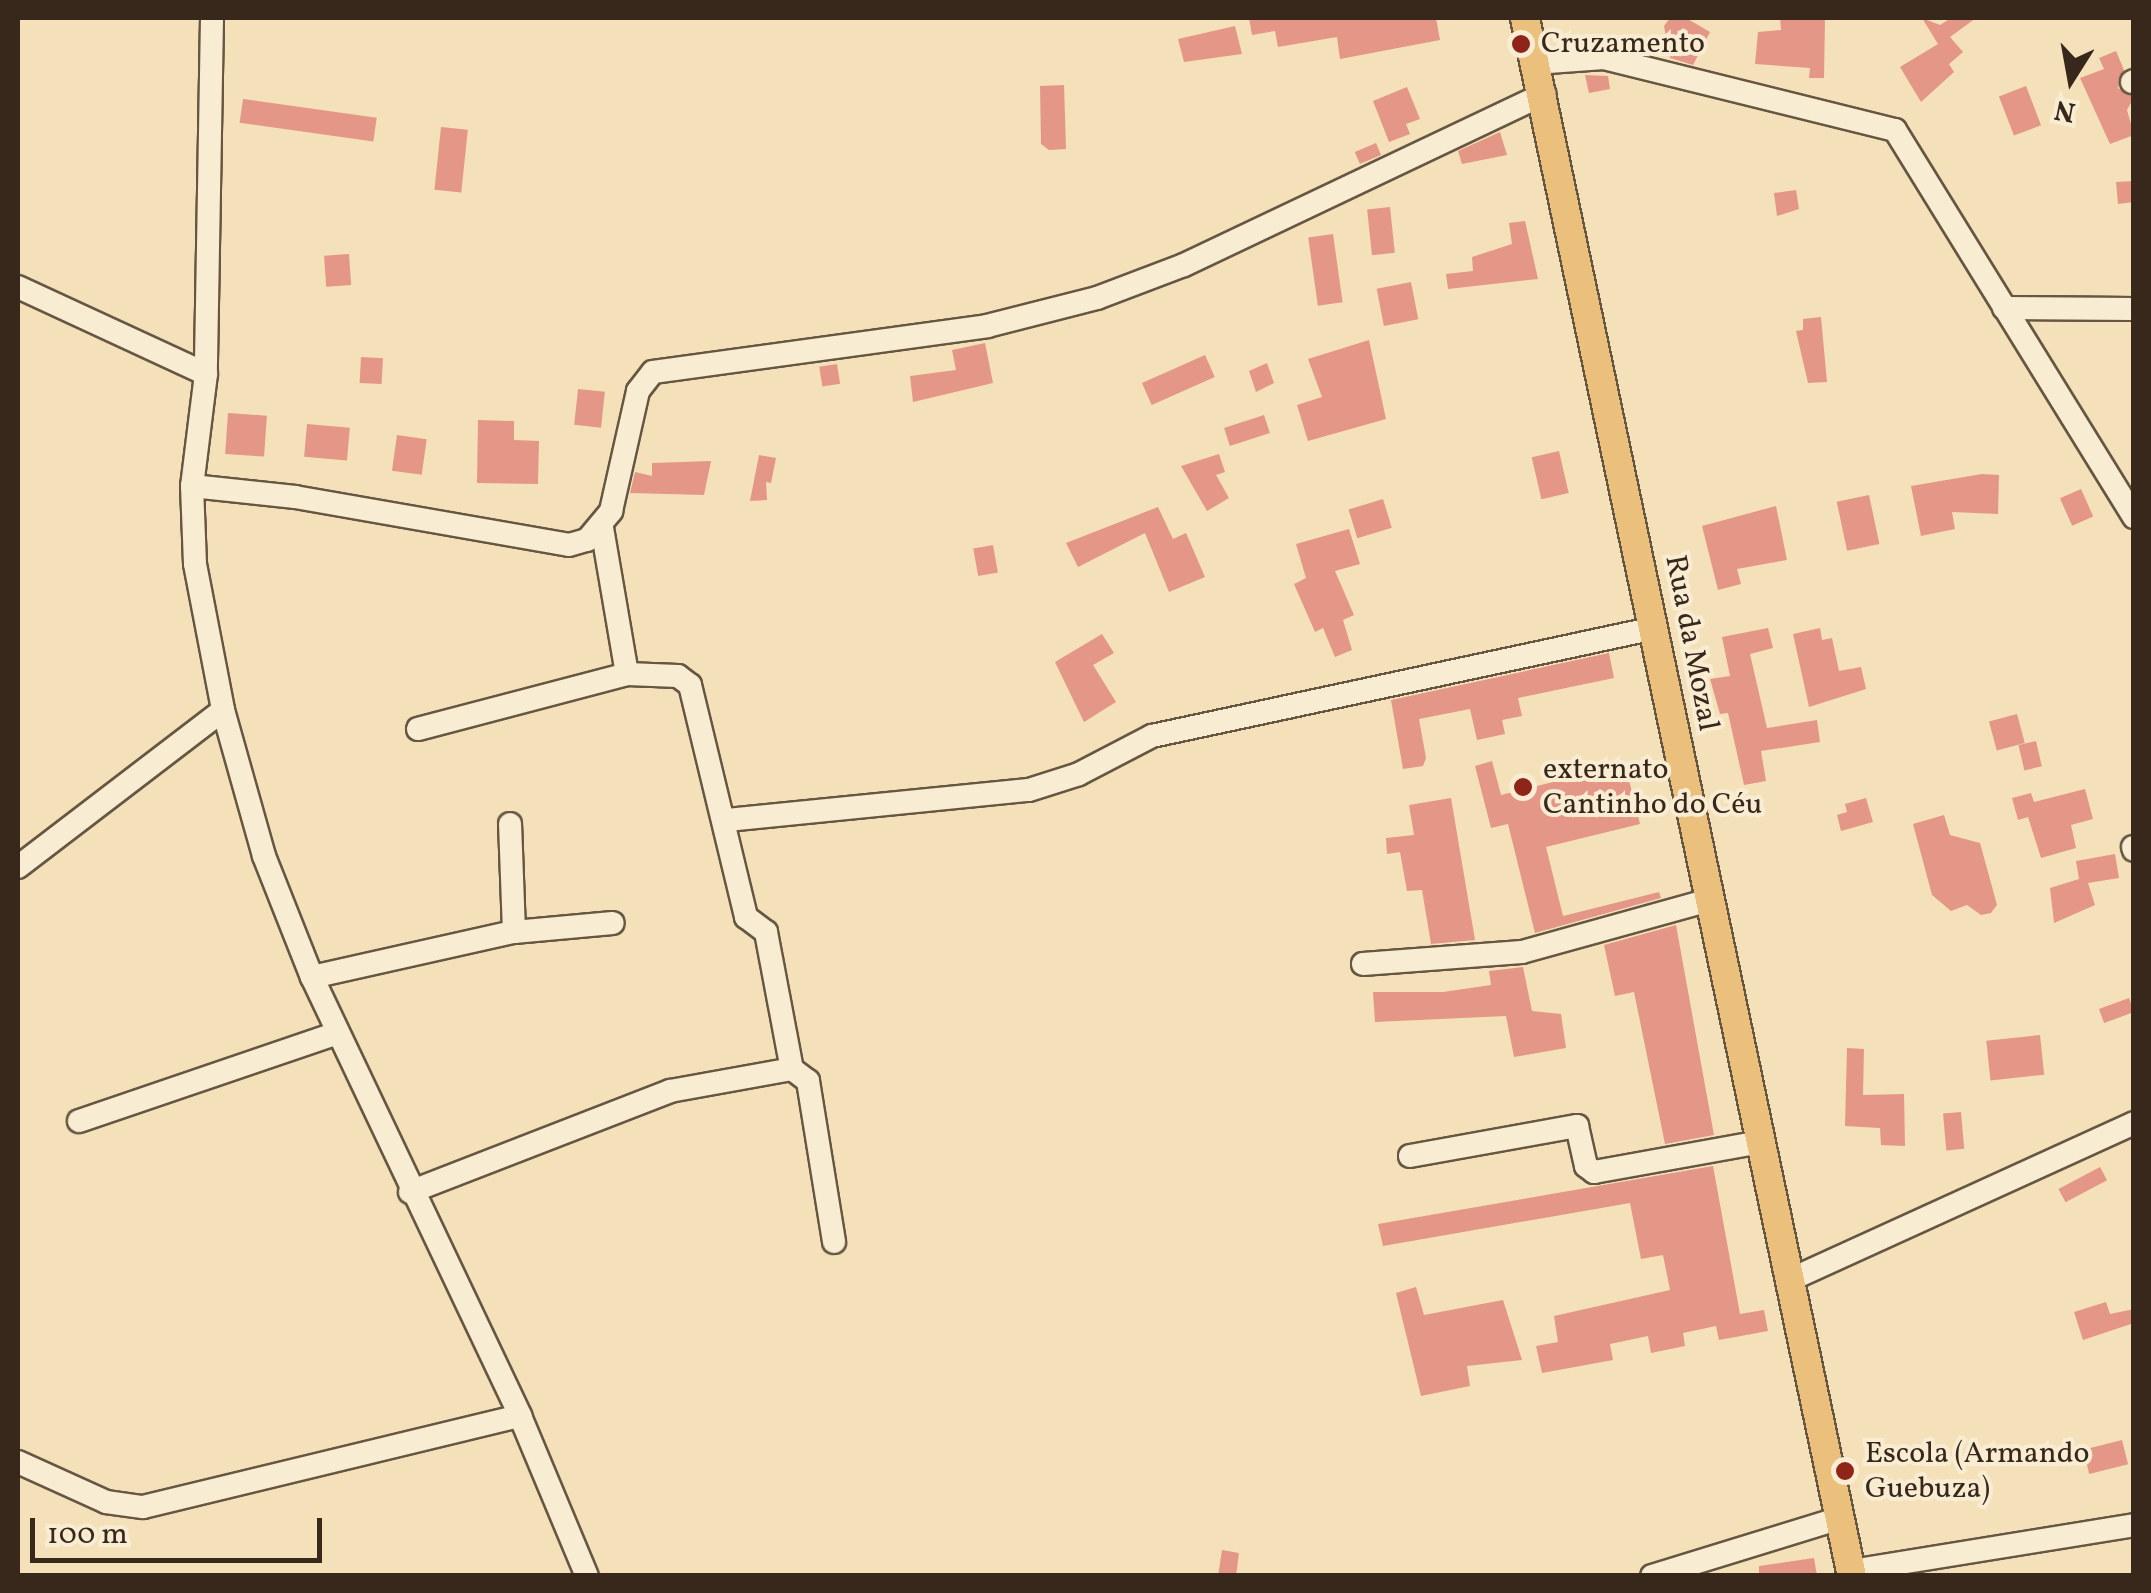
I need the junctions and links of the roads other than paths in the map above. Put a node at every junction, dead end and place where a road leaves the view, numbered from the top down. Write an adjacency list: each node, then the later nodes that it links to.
1 (212, 18): 8 (street)
2 (1525, 18): 3 (main road, Rua da Mozal)
3 (1536, 63): 4 (main road, Rua da Mozal); 6 (street)
4 (1544, 94): 11 (street); 12 (main road, Rua da Mozal)
5 (18, 287): 8 (street)
6 (2004, 308): 7 (street); 10 (street)
7 (2134, 310)
8 (206, 374): 9 (street)
9 (192, 486): 11 (street); 14 (street)
10 (2134, 518)
11 (602, 528): 13 (street)
12 (1655, 628): 16 (street); 19 (main road, Rua da Mozal)
13 (627, 674): 15 (street); 16 (street)
14 (223, 710): 18 (street); 23 (street)
15 (418, 729)
16 (726, 820): 25 (street)
17 (510, 824): 21 (street)
18 (18, 867)
19 (1710, 900): 22 (street); 28 (main road, Rua da Mozal)
20 (613, 924): 21 (street)
21 (514, 932): 23 (street)
22 (1363, 964)
23 (312, 977): 24 (street)
24 (338, 1033): 26 (street); 30 (street)
25 (792, 1069): 30 (street); 31 (street)
26 (79, 1121)
27 (2134, 1123): 32 (street)
28 (1761, 1142): 29 (street); 32 (main road, Rua da Mozal)
29 (1410, 1156)
30 (410, 1192): 33 (street)
31 (834, 1242)
32 (1792, 1279): 35 (main road, Rua da Mozal)
33 (520, 1416): 34 (street); 38 (street)
34 (18, 1462)
35 (1841, 1518): 37 (main road, Rua da Mozal); 39 (street)
36 (2134, 1525): 37 (street)
37 (1851, 1573)
38 (587, 1576)
39 (1652, 1576)

